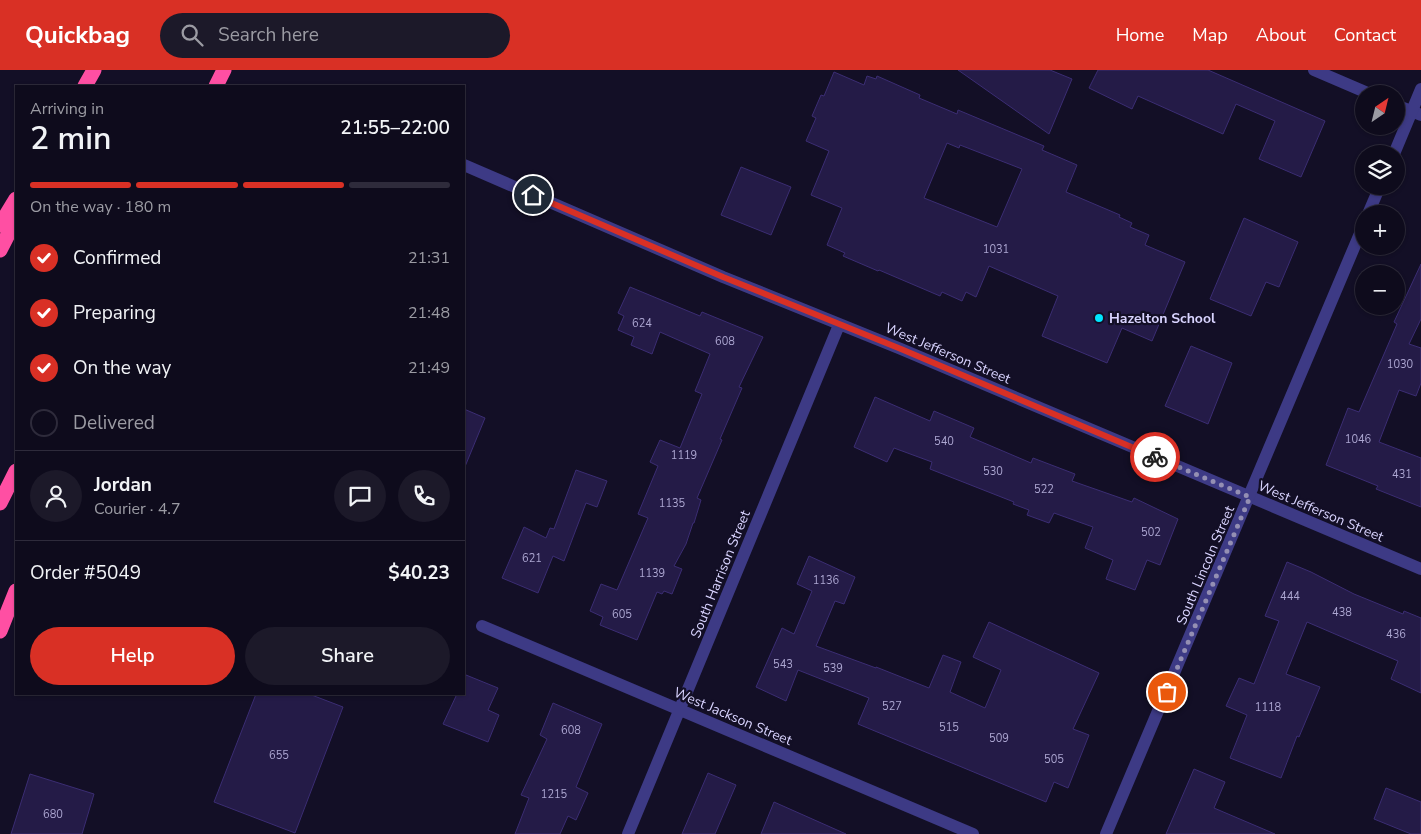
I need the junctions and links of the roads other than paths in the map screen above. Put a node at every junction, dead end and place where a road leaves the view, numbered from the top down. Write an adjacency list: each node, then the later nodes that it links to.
1 (94, 70): 4 (highway)
2 (224, 70): 5 (highway)
3 (1314, 70): 6 (street)
4 (86, 85)
5 (216, 85)
6 (1355, 88)
7 (1421, 89): 8 (street)
8 (1416, 113): 9 (street)
9 (1399, 145)
10 (465, 165): 16 (street, West Jefferson Street)
11 (15, 201): 13 (highway)
12 (15, 221): 15 (highway)
13 (0, 225)
14 (1355, 246): 18 (street, South Lincoln Street)
15 (0, 250)
16 (838, 325): 18 (street, West Jefferson Street); 24 (street, South Harrison Street)
17 (15, 473): 19 (highway)
18 (1250, 497): 20 (street, West Jefferson Street); 27 (street, South Lincoln Street)
19 (0, 502)
20 (1421, 569)
21 (15, 594): 23 (highway)
22 (482, 626): 24 (street, West Jackson Street)
23 (0, 631)
24 (680, 710): 25 (street, South Harrison Street); 26 (street, West Jackson Street)
25 (628, 834)
26 (973, 834)
27 (1106, 834)

